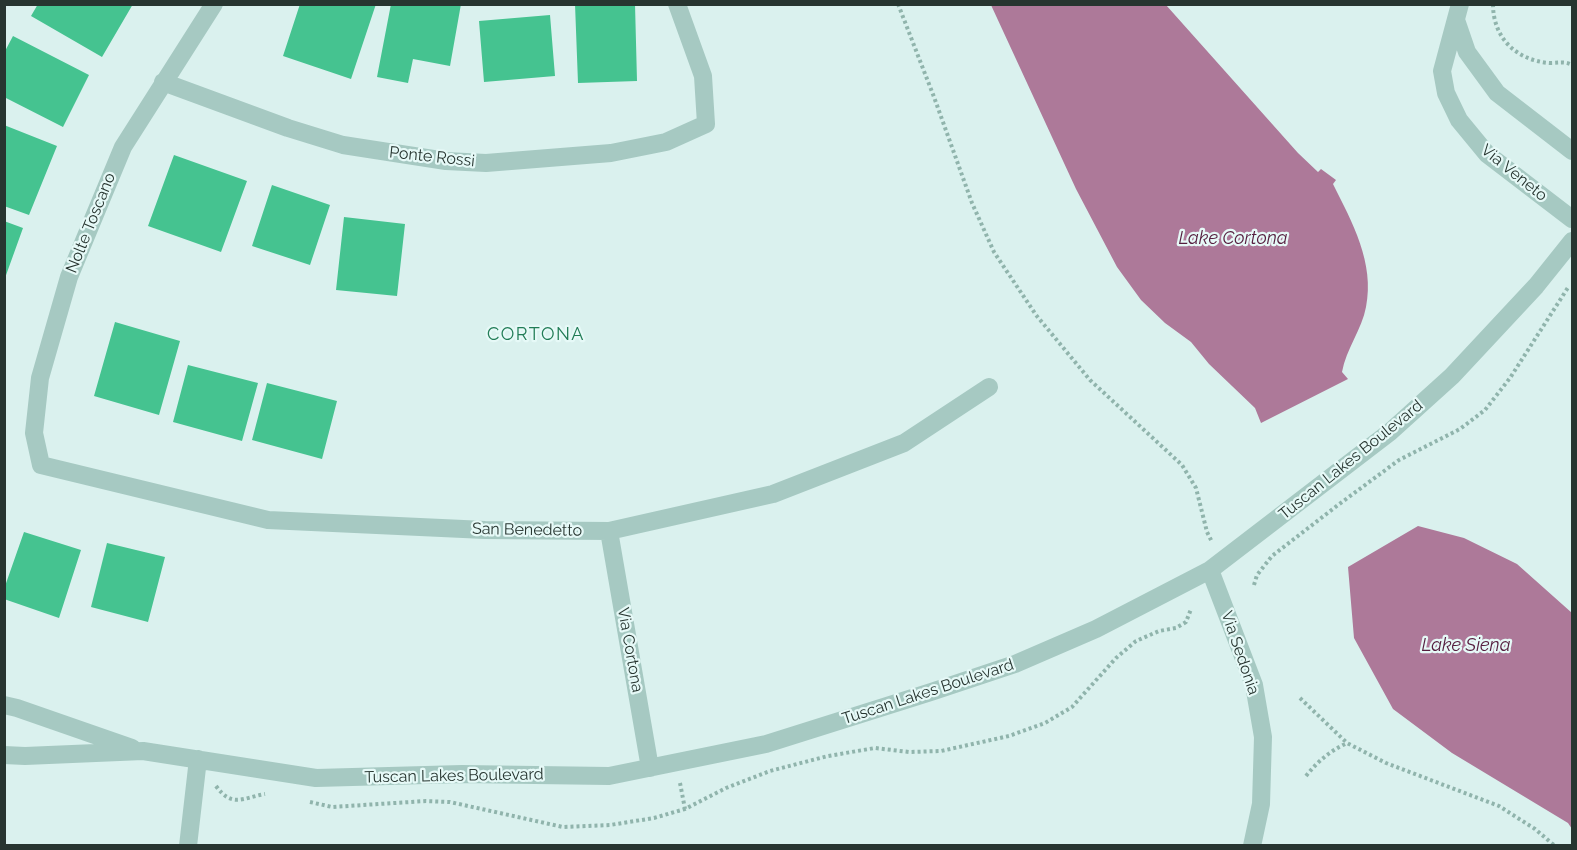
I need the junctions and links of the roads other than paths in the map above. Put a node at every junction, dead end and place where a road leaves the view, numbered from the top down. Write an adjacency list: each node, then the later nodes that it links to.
1 (214, 4): 4 (street, Nolte Toscano)
2 (677, 4): 4 (street, Ponte Rossi)
3 (1458, 12): 5 (street, Via Veneto); 6 (street, Via Veneto)
4 (163, 82): 9 (street, Nolte Toscano)
5 (1572, 151)
6 (1572, 219)
7 (1572, 241): 11 (street, Tuscan Lakes Boulevard)
8 (990, 387): 10 (street, San Benedetto)
9 (41, 465): 10 (street, San Benedetto)
10 (609, 531): 16 (street, Via Cortona)
11 (1210, 570): 16 (street, Tuscan Lakes Boulevard); 18 (street, Via Sedonia)
12 (4, 705): 13 (street, Tuscan Lakes Boulevard)
13 (143, 751): 14 (street, Tuscan Lakes Boulevard); 15 (street, Tuscan Lakes Boulevard)
14 (4, 755)
15 (198, 759): 16 (street, Tuscan Lakes Boulevard); 17 (street)
16 (650, 768)
17 (188, 846)
18 (1252, 846)

